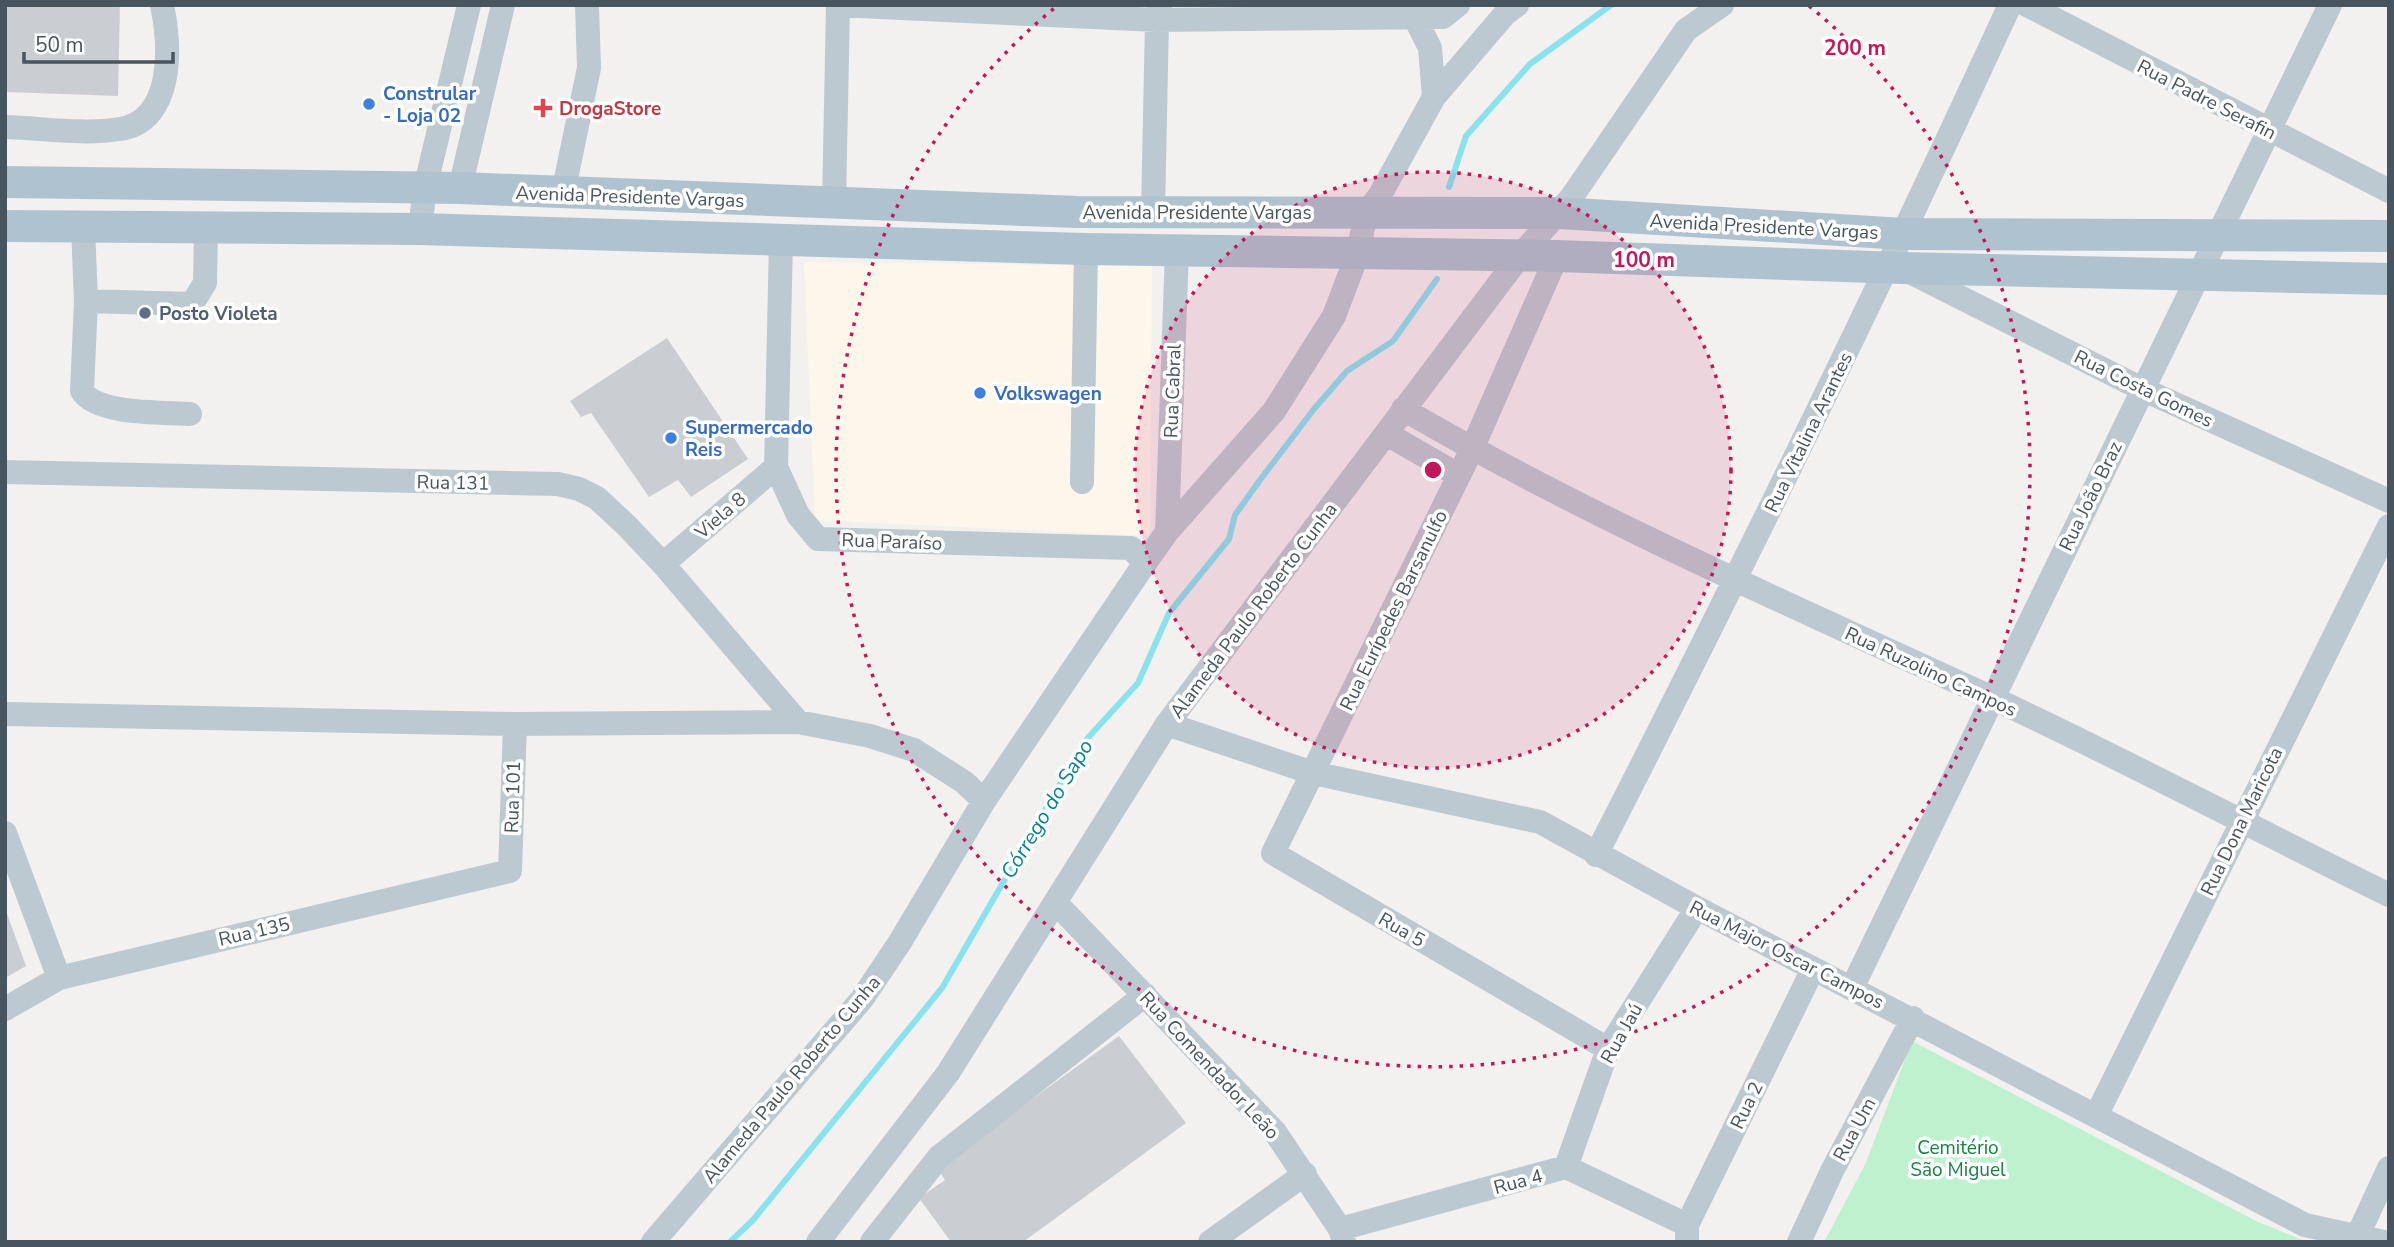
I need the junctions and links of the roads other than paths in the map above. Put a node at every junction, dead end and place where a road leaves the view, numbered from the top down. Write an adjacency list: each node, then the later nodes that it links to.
1 (162, 5): 15 (street)
2 (469, 5): 18 (street)
3 (503, 5): 19 (street)
4 (587, 5): 21 (street)
5 (838, 5): 12 (street); 22 (street)
6 (1458, 5): 13 (street)
7 (1517, 5): 14 (street, Alameda Paulo Roberto Cunha)
8 (1721, 5): 25 (street, Alameda Paulo Roberto Cunha)
9 (2010, 5): 30 (street, Rua Vitalina Arantes)
10 (2027, 5): 16 (street, Rua Padre Serafin)
11 (2330, 5): 16 (street, Rua João Braz)
12 (1159, 13): 13 (street); 23 (street)
13 (1415, 18): 14 (street)
14 (1434, 97): 24 (street, Alameda Paulo Roberto Cunha)
15 (5, 127)
16 (2269, 131): 20 (street, Rua Padre Serafin); 32 (street, Rua João Braz)
17 (5, 181): 18 (main road, Avenida Presidente Vargas)
18 (425, 188): 19 (main road, Avenida Presidente Vargas); 29 (street)
19 (460, 188): 21 (main road, Avenida Presidente Vargas)
20 (2389, 191)
21 (563, 193): 22 (main road, Avenida Presidente Vargas)
22 (834, 204): 23 (main road, Avenida Presidente Vargas)
23 (1153, 212): 24 (main road, Avenida Presidente Vargas)
24 (1366, 213): 25 (main road, Avenida Presidente Vargas); 36 (street, Alameda Paulo Roberto Cunha)
25 (1559, 213): 30 (main road, Avenida Presidente Vargas); 38 (street, Alameda Paulo Roberto Cunha)
26 (5, 226): 27 (main road, Avenida Presidente Vargas)
27 (83, 227): 28 (main road, Avenida Presidente Vargas); 42 (street)
28 (206, 229): 29 (main road, Avenida Presidente Vargas); 42 (street)
29 (420, 229): 33 (main road, Avenida Presidente Vargas)
30 (1904, 234): 32 (main road, Avenida Presidente Vargas); 39 (street, Rua Vitalina Arantes)
31 (2389, 236): 32 (main road, Avenida Presidente Vargas)
32 (2215, 237): 40 (street, Rua João Braz)
33 (782, 239): 34 (main road, Avenida Presidente Vargas); 48 (street, Rua Paraíso)
34 (1086, 249): 35 (main road, Avenida Presidente Vargas); 51 (street)
35 (1177, 250): 36 (main road, Avenida Presidente Vargas); 54 (street, Rua Cabral)
36 (1358, 253): 38 (main road, Avenida Presidente Vargas); 54 (street, Alameda Paulo Roberto Cunha)
37 (1557, 256): 38 (main road, Avenida Presidente Vargas); 39 (main road, Avenida Presidente Vargas); 47 (street, Rua Eurípedes Barsanulfo)
38 (1519, 257): 44 (street, Alameda Paulo Roberto Cunha)
39 (1895, 268): 40 (main road, Avenida Presidente Vargas); 43 (street, Rua Costa Gomes); 57 (street, Rua Vitalina Arantes)
40 (2198, 275): 41 (main road, Avenida Presidente Vargas); 43 (street, Rua João Braz)
41 (2389, 279)
42 (86, 301): 45 (street)
43 (2142, 389): 52 (street, Rua Costa Gomes); 58 (street, Rua João Braz)
44 (1402, 409): 46 (street, Alameda Paulo Roberto Cunha); 47 (street, Rua Ruzolino Campos)
45 (190, 414)
46 (1387, 434): 50 (street); 62 (street, Alameda Paulo Roberto Cunha)
47 (1472, 449): 50 (street, Rua Eurípedes Barsanulfo); 57 (street, Rua Ruzolino Campos)
48 (776, 467): 55 (street, Rua Paraíso); 56 (street, Viela 8)
49 (5, 472): 56 (street, Rua 131)
50 (1458, 475): 63 (street, Rua Eurípedes Barsanulfo)
51 (1082, 482)
52 (2389, 501)
53 (2389, 526): 65 (street, Rua Dona Maricota)
54 (1167, 532): 55 (street, Alameda Paulo Roberto Cunha)
55 (1145, 563): 64 (street, Alameda Paulo Roberto Cunha)
56 (663, 564): 60 (street, Rua 131)
57 (1737, 580): 58 (street, Rua Ruzolino Campos); 67 (street, Rua Vitalina Arantes)
58 (1992, 698): 65 (street, Rua Ruzolino Campos); 74 (street, Rua João Braz)
59 (5, 714): 61 (street)
60 (798, 722): 61 (street); 64 (street)
61 (515, 724): 68 (street, Rua 101)
62 (1167, 724): 63 (street, Rua Major Oscar Campos); 70 (street, Alameda Paulo Roberto Cunha)
63 (1313, 774): 67 (street, Rua Major Oscar Campos); 78 (street, Rua 5)
64 (984, 801): 86 (street, Alameda Paulo Roberto Cunha)
65 (2240, 821): 69 (street, Rua Ruzolino Campos); 79 (street, Rua Dona Maricota)
66 (5, 833): 73 (street)
67 (1597, 855): 71 (street, Rua Major Oscar Campos)
68 (510, 871): 73 (street, Rua 135)
69 (2389, 895)
70 (1056, 903): 75 (street, Rua Comendador Leão); 87 (street, Alameda Paulo Roberto Cunha)
71 (1697, 908): 72 (street, Rua Major Oscar Campos); 78 (street, Rua Jaú)
72 (1813, 969): 74 (street, Rua Major Oscar Campos); 83 (street, Rua 2)
73 (59, 978): 76 (street, Rua 135)
74 (1852, 988): 77 (street, Rua Major Oscar Campos)
75 (1145, 995): 82 (street, Rua Comendador Leão); 88 (street)
76 (5, 1009)
77 (1913, 1018): 79 (street, Rua Major Oscar Campos); 90 (street, Rua Um)
78 (1608, 1049): 80 (street, Rua Jaú)
79 (2096, 1116): 84 (street, Rua Major Oscar Campos)
80 (1566, 1167): 83 (street, Rua 4); 85 (street, Rua 4)
81 (2389, 1168): 84 (street)
82 (1305, 1174): 85 (street, Rua Comendador Leão); 89 (street)
83 (1687, 1234)
84 (2358, 1235): 91 (street, Rua Major Oscar Campos)
85 (1342, 1236)
86 (653, 1242)
87 (818, 1242)
88 (872, 1242)
89 (1210, 1242)
90 (1798, 1242)
91 (2384, 1242)

